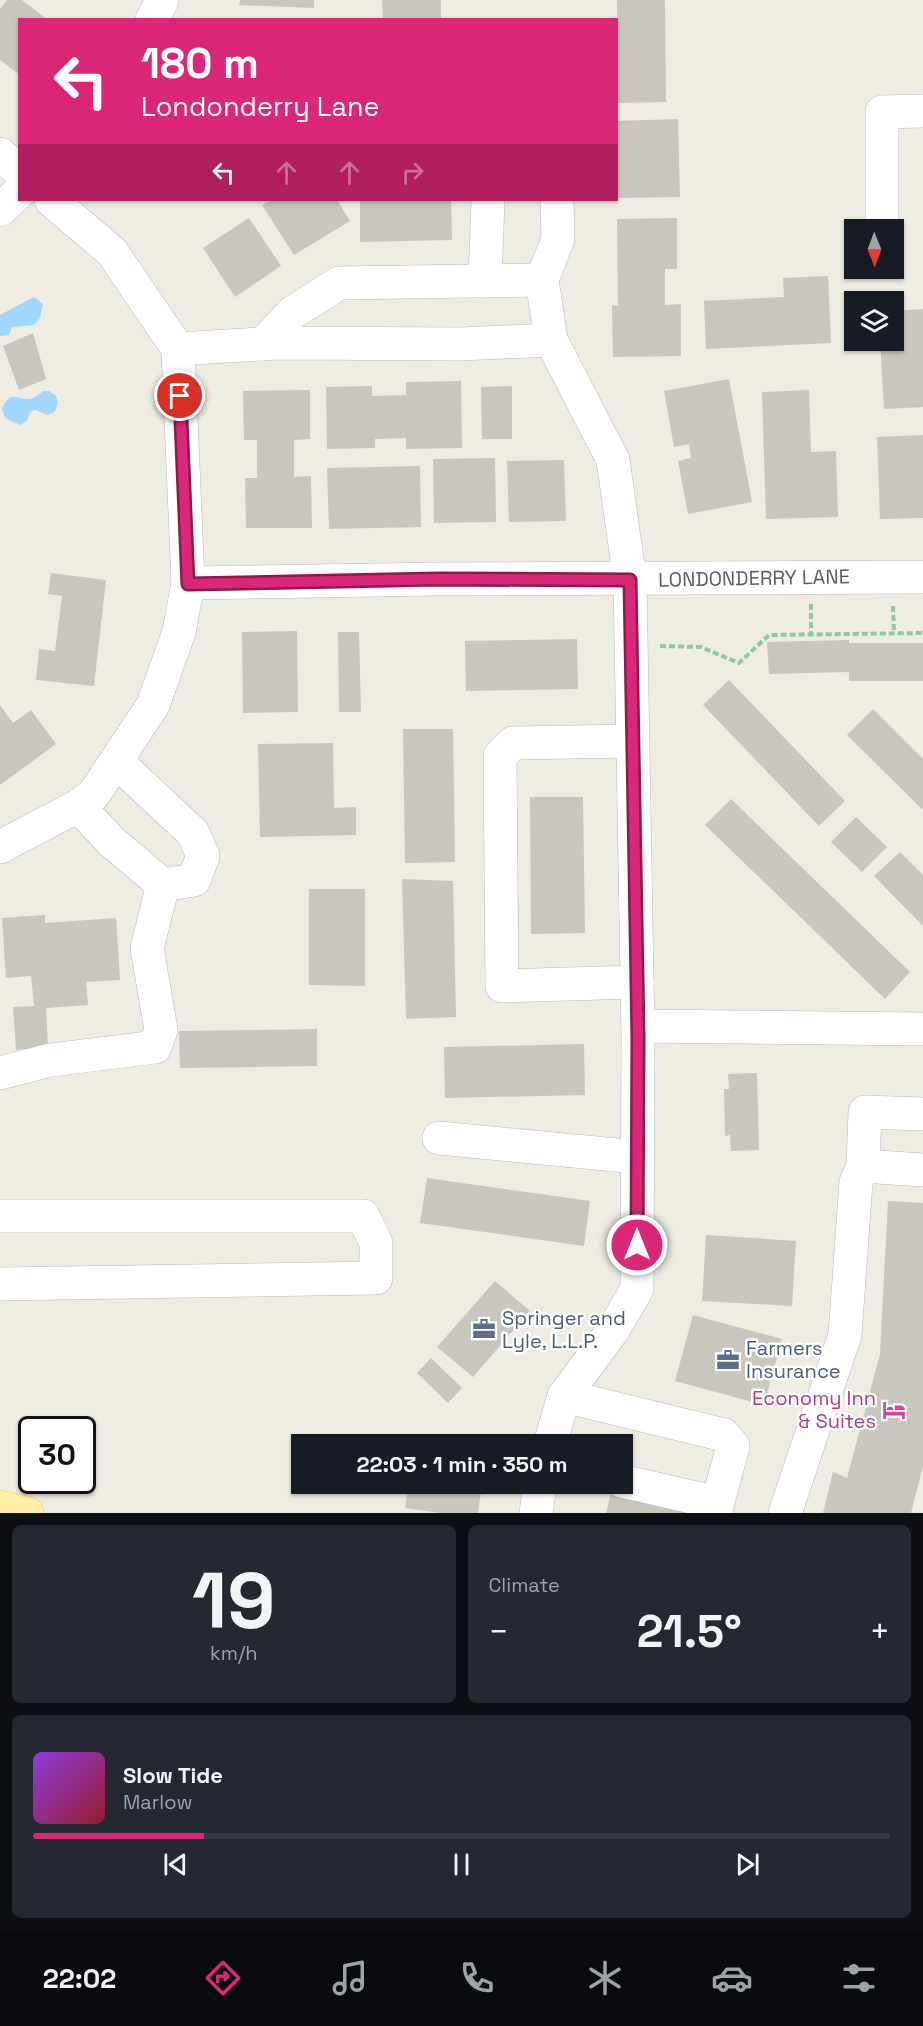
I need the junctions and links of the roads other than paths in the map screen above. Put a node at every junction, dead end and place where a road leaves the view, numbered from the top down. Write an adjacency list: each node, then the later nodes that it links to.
1 (162, 0): 2 (street)
2 (153, 18)
3 (923, 111): 11 (street)
4 (0, 154): 5 (street)
5 (18, 170)
6 (18, 193): 10 (street)
7 (52, 201): 16 (street)
8 (488, 201): 13 (street)
9 (557, 201): 12 (street)
10 (0, 210)
11 (882, 219)
12 (542, 280): 13 (street); 14 (street)
13 (485, 281): 15 (street)
14 (550, 340): 15 (street); 18 (street)
15 (263, 344): 16 (street)
16 (178, 349): 19 (street)
17 (923, 577): 18 (street, LONDONDERRY LANE)
18 (630, 580): 19 (street, LONDONDERRY LANE); 20 (street)
19 (188, 584): 21 (street)
20 (633, 741): 25 (street); 25 (street)
21 (117, 762): 22 (street); 24 (street)
22 (78, 807): 23 (street); 24 (street)
23 (0, 847)
24 (163, 885): 28 (street)
25 (637, 982): 26 (street)
26 (638, 1026): 27 (street); 31 (street)
27 (923, 1029)
28 (0, 1072)
29 (923, 1114): 32 (street)
30 (439, 1138): 31 (street)
31 (637, 1157): 36 (street)
32 (862, 1166): 33 (street); 44 (street)
33 (923, 1170)
34 (0, 1216): 35 (street)
35 (0, 1284)
36 (564, 1396): 37 (street); 41 (street)
37 (553, 1434)
38 (633, 1484): 41 (street)
39 (539, 1494): 43 (street)
40 (0, 1507): 42 (main road)
41 (716, 1508)
42 (27, 1513)
43 (536, 1513)
44 (785, 1513)

